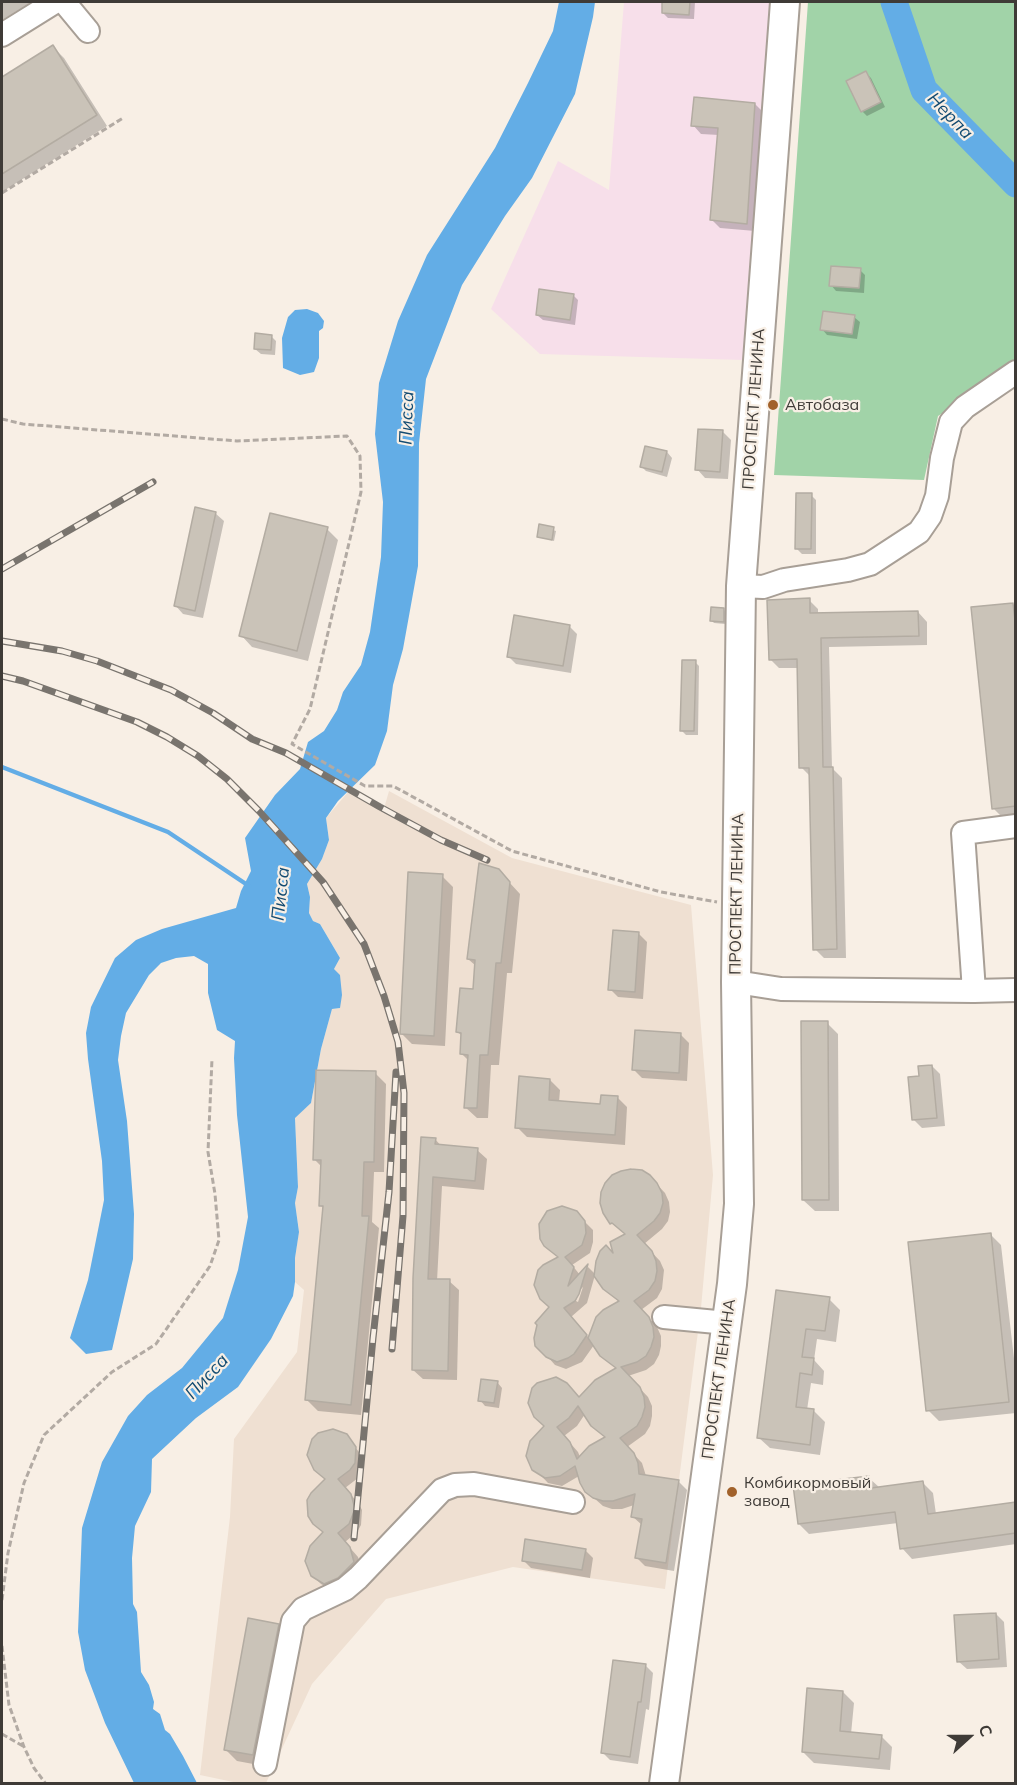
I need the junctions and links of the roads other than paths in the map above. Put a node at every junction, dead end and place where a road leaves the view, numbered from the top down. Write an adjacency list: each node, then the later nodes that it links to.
1 (55, 2): 5 (lane)
2 (64, 2): 4 (lane)
3 (785, 2): 7 (main road, ПРОСПЕКТ ЛЕНИНА)
4 (88, 31)
5 (2, 35)
6 (1016, 372): 7 (lane)
7 (741, 586): 9 (main road, ПРОСПЕКТ ЛЕНИНА)
8 (1016, 826): 11 (lane)
9 (736, 982): 11 (lane); 13 (main road, ПРОСПЕКТ ЛЕНИНА)
10 (1016, 990): 11 (lane)
11 (974, 991)
12 (664, 1317): 13 (lane)
13 (727, 1323): 16 (main road, ПРОСПЕКТ ЛЕНИНА)
14 (573, 1502): 15 (lane)
15 (265, 1764)
16 (664, 1784)

